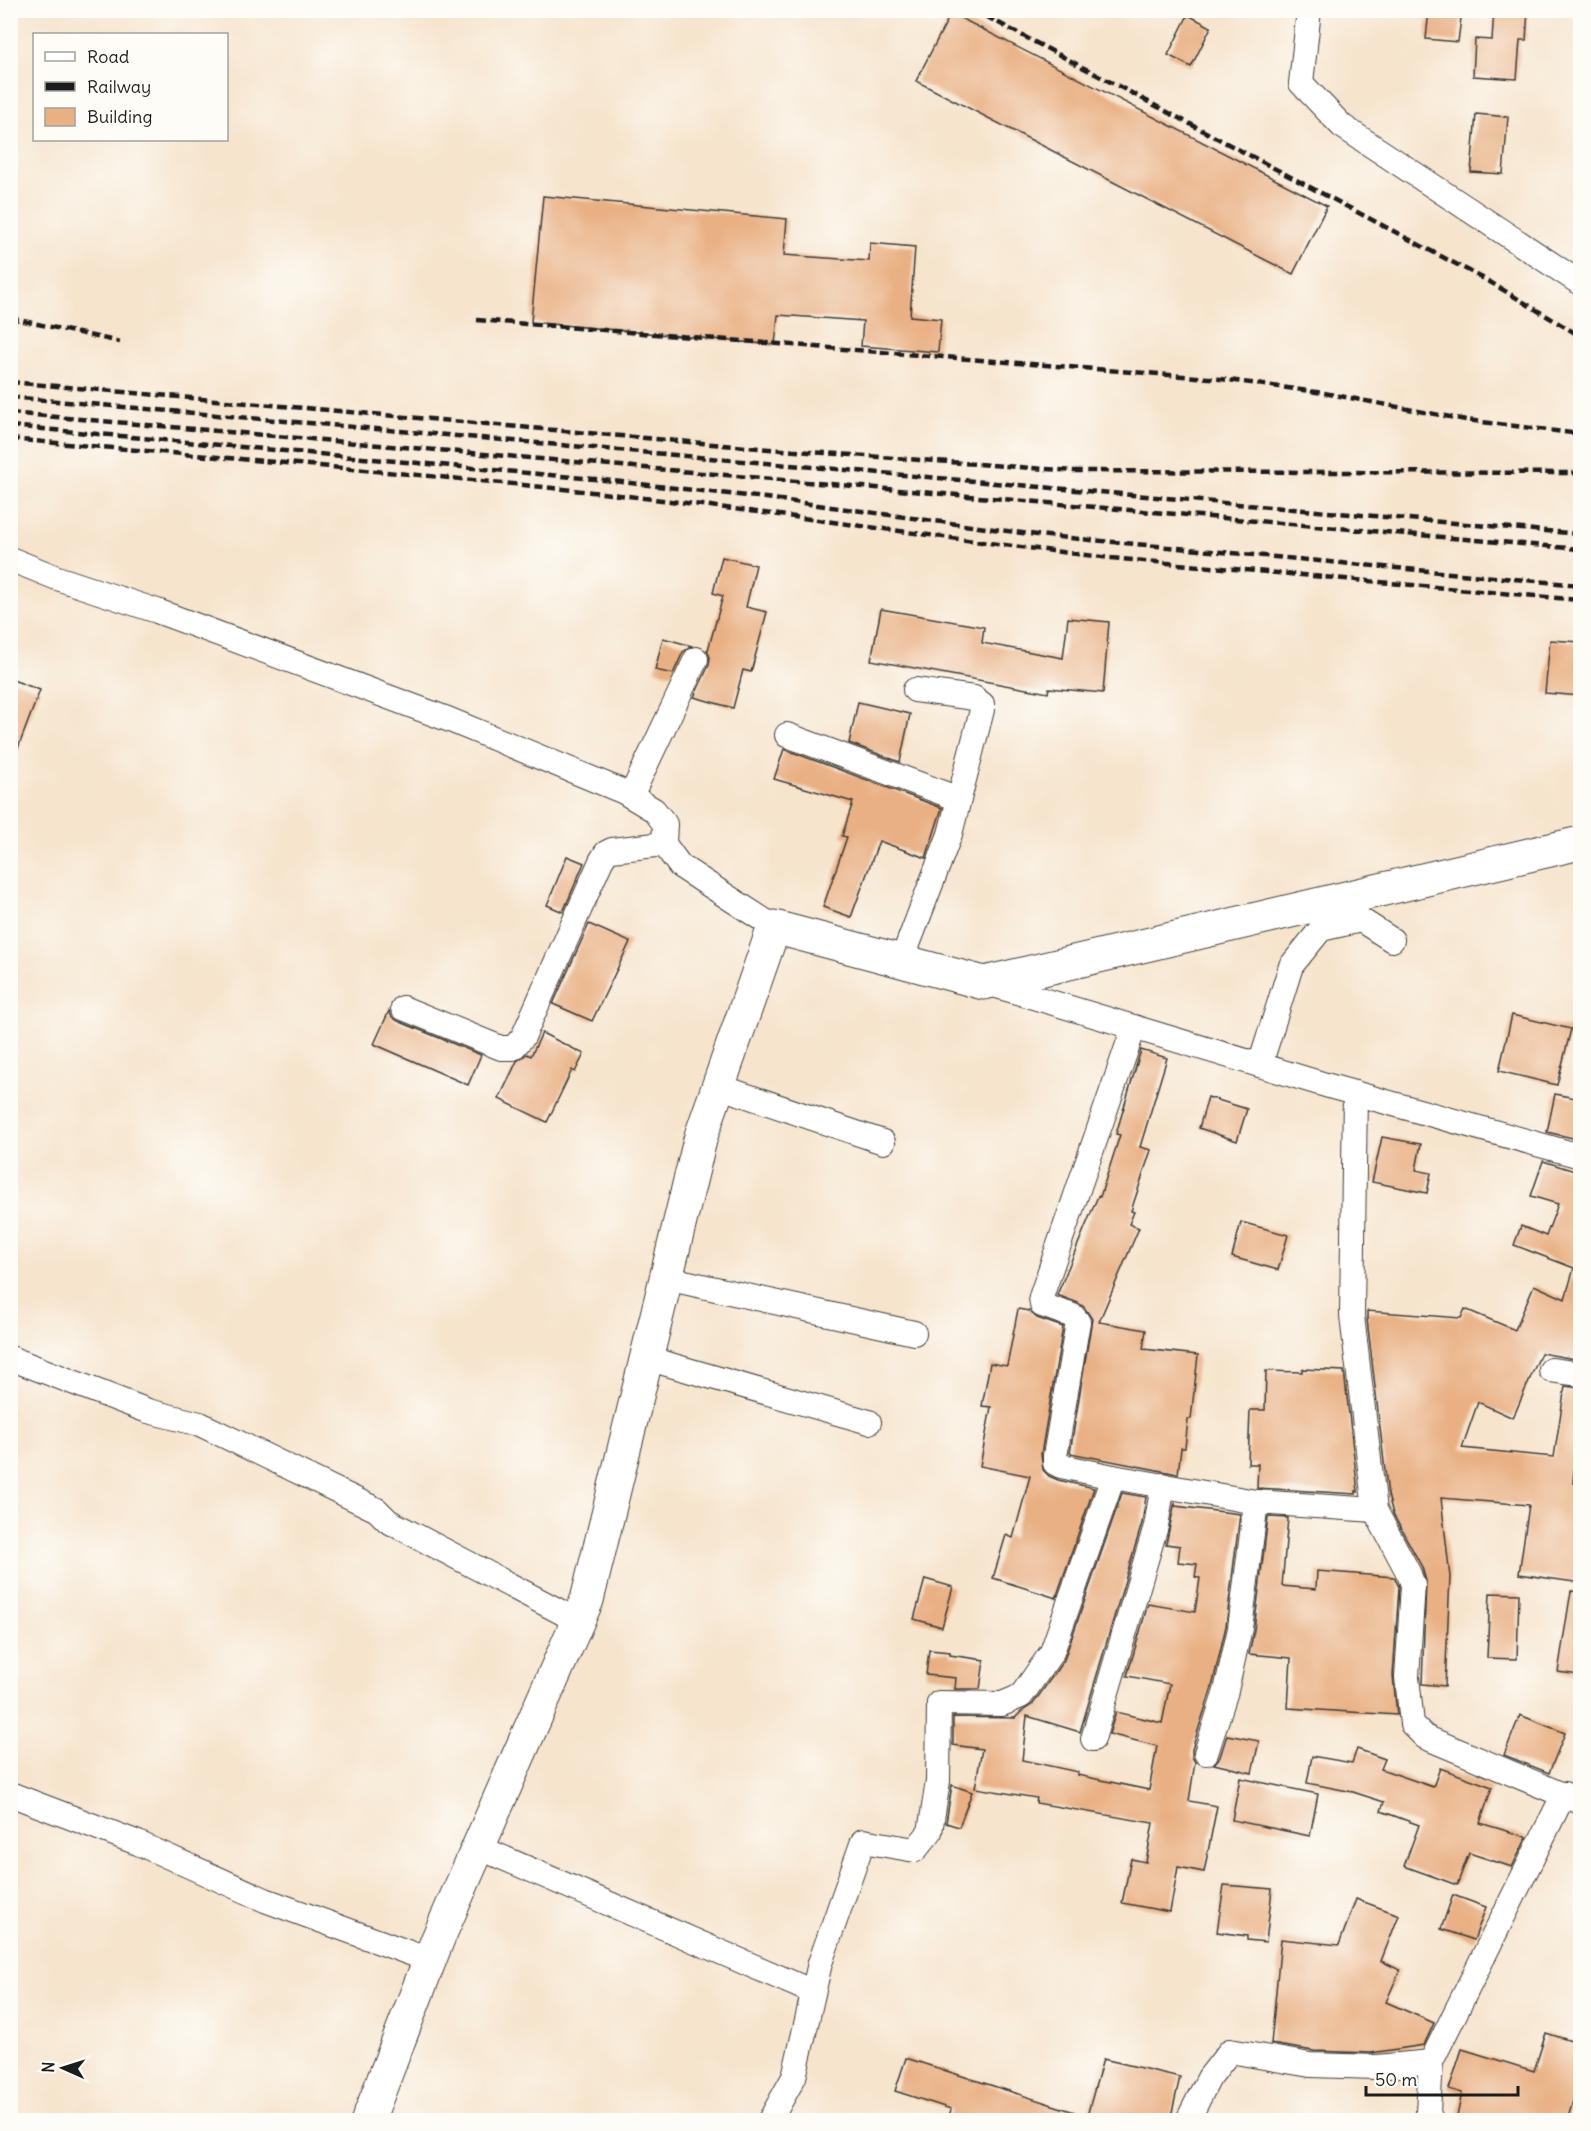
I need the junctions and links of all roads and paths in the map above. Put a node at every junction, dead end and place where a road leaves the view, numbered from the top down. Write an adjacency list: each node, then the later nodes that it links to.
1 (1309, 10): 2 (street)
2 (1581, 283)
3 (10, 559): 7 (street)
4 (696, 660): 7 (street)
5 (915, 690): 8 (street)
6 (788, 735): 8 (street)
7 (631, 796): 10 (street)
8 (959, 799): 13 (street)
9 (1581, 843): 14 (street)
10 (664, 844): 11 (street); 15 (street)
11 (774, 927): 13 (street); 18 (street)
12 (1392, 940): 17 (street)
13 (902, 960): 14 (street)
14 (984, 983): 16 (street)
15 (403, 1008)
16 (1134, 1027): 17 (street); 29 (street)
17 (1260, 1065): 19 (street)
18 (718, 1086): 20 (street); 22 (street)
19 (1355, 1093): 21 (street); 32 (street)
20 (883, 1142)
21 (1581, 1156)
22 (666, 1278): 23 (street); 25 (street)
23 (914, 1333)
24 (10, 1358): 33 (street)
25 (646, 1358): 28 (street); 33 (street)
26 (1551, 1370): 27 (street)
27 (1581, 1374)
28 (869, 1422)
29 (1113, 1477): 30 (street); 40 (street)
30 (1163, 1485): 31 (street); 34 (street)
31 (1256, 1502): 32 (street); 35 (street)
32 (1375, 1510): 37 (street)
33 (578, 1621): 38 (street)
34 (1093, 1739)
35 (1206, 1753)
36 (10, 1794): 39 (street)
37 (1573, 1798): 41 (street)
38 (478, 1847): 39 (street); 40 (street)
39 (429, 1960): 42 (street)
40 (813, 1992): 43 (street)
41 (1431, 2062): 44 (street); 45 (street)
42 (368, 2121)
43 (770, 2121)
44 (1188, 2121)
45 (1431, 2121)

